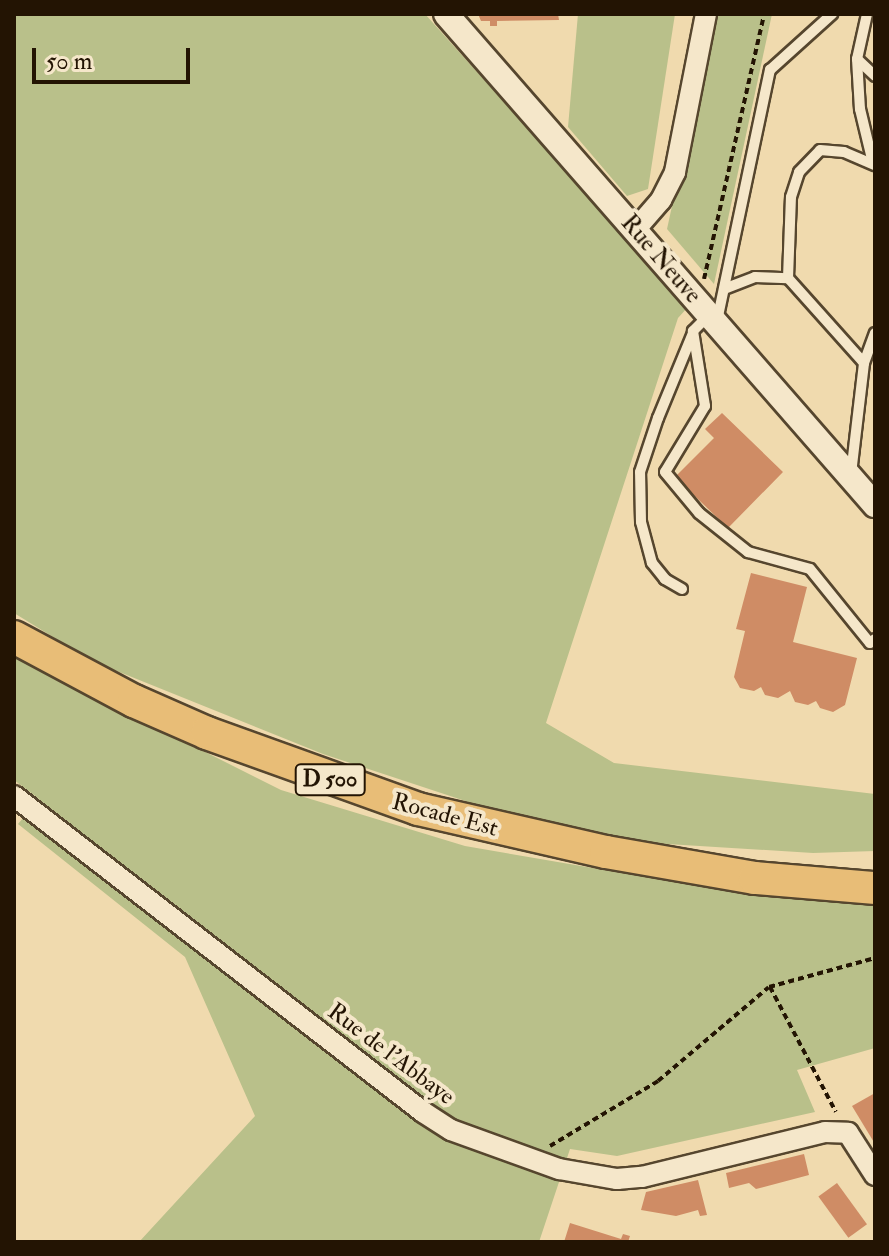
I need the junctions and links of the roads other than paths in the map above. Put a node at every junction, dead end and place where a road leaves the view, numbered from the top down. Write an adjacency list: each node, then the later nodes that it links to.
1 (446, 14): 8 (street, Rue Neuve)
2 (706, 14): 8 (street)
3 (832, 14): 10 (lane)
4 (867, 14): 5 (lane)
5 (857, 59): 6 (lane); 7 (lane)
6 (875, 76)
7 (874, 164): 9 (lane)
8 (635, 230): 11 (street, Rue Neuve)
9 (788, 278): 10 (lane); 13 (lane)
10 (724, 289): 11 (lane)
11 (704, 317): 14 (street, Rue Neuve); 16 (lane); 18 (lane)
12 (875, 333): 13 (lane)
13 (864, 363): 14 (lane)
14 (850, 477): 15 (street, Rue Neuve)
15 (875, 505)
16 (682, 589)
17 (14, 637): 20 (main road, Rocade Est / D 500)
18 (875, 639)
19 (14, 796): 23 (street, Rue de l'Abbaye)
20 (668, 861): 21 (main road, D 500); 22 (main road, D 500)
21 (875, 865)
22 (875, 888)
23 (875, 1175)

